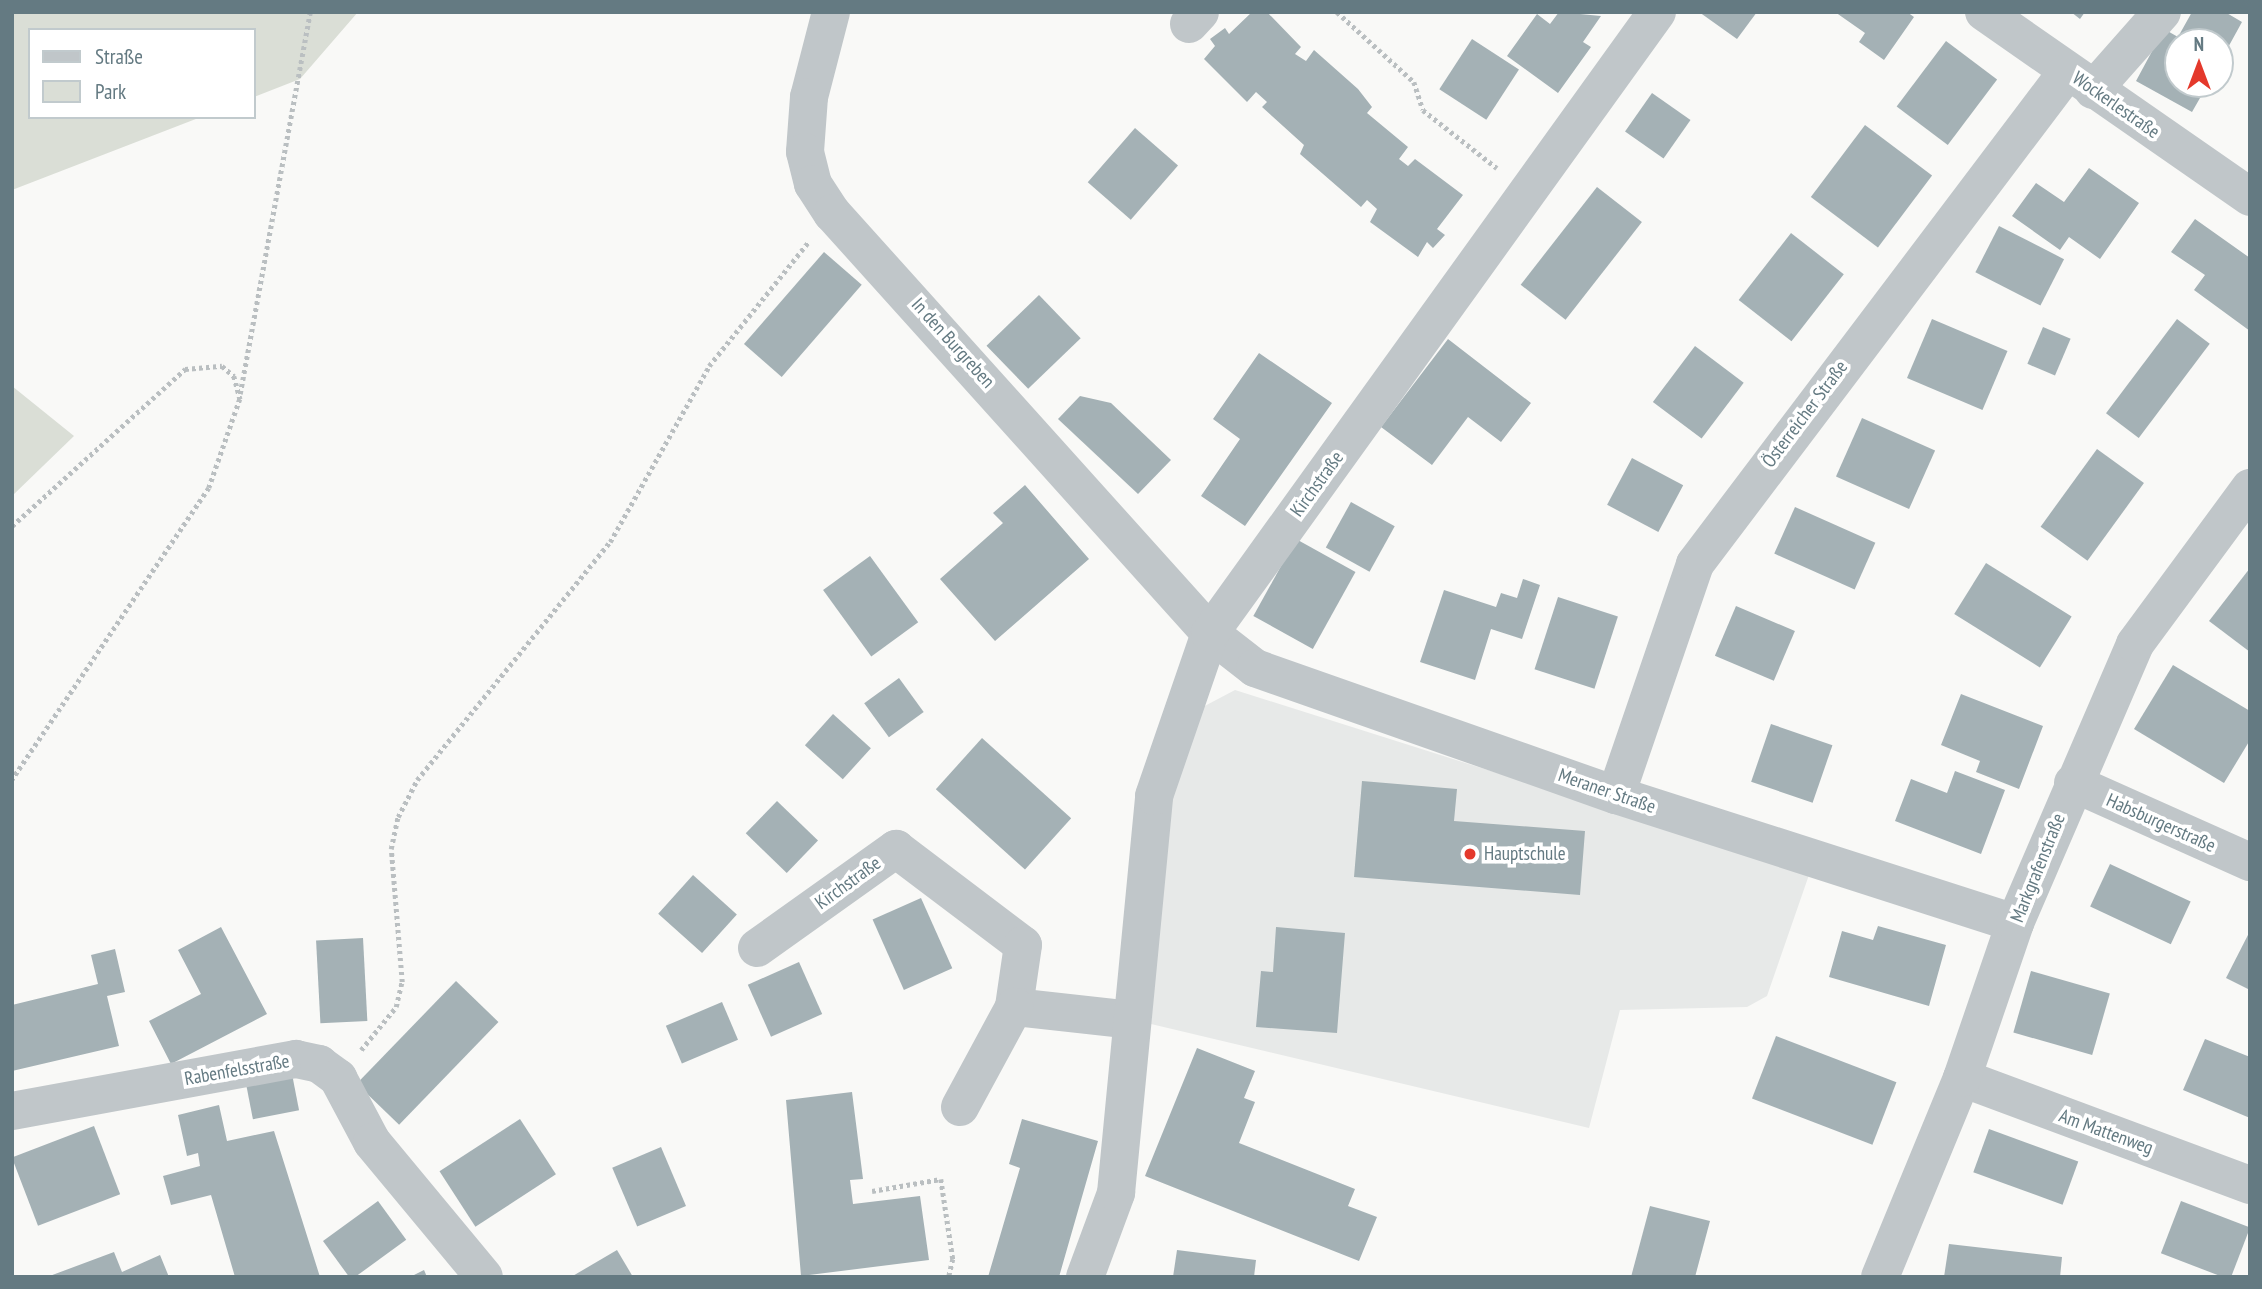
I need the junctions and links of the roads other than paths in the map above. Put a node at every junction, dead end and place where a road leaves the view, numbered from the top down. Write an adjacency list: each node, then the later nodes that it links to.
1 (831, 12): 8 (street, In den Burgreben)
2 (1657, 12): 8 (street, Kirchstraße)
3 (1984, 12): 5 (street, Wockerlestraße)
4 (2162, 12): 5 (street, Österreicher Straße)
5 (2080, 81): 6 (street, Wockerlestraße); 10 (street, Österreicher Straße)
6 (2250, 197)
7 (2250, 488): 9 (street, Markgrafenstraße)
8 (1210, 633): 10 (street, Meraner Straße); 15 (street, Kirchstraße)
9 (2073, 783): 11 (street, Habsburgerstraße); 12 (street, Markgrafenstraße)
10 (1616, 795): 12 (street, Meraner Straße)
11 (2250, 862)
12 (2015, 923): 16 (street, Markgrafenstraße)
13 (757, 948): 14 (street, Kirchstraße)
14 (1014, 1007): 15 (street); 17 (street, Kirchstraße)
15 (1131, 1020): 21 (street, Kirchstraße)
16 (1962, 1079): 19 (street, Am Mattenweg); 22 (street, Markgrafenstraße)
17 (960, 1107)
18 (12, 1111): 20 (street, Rabenfelsstraße)
19 (2250, 1185)
20 (484, 1277)
21 (1085, 1277)
22 (1880, 1277)

